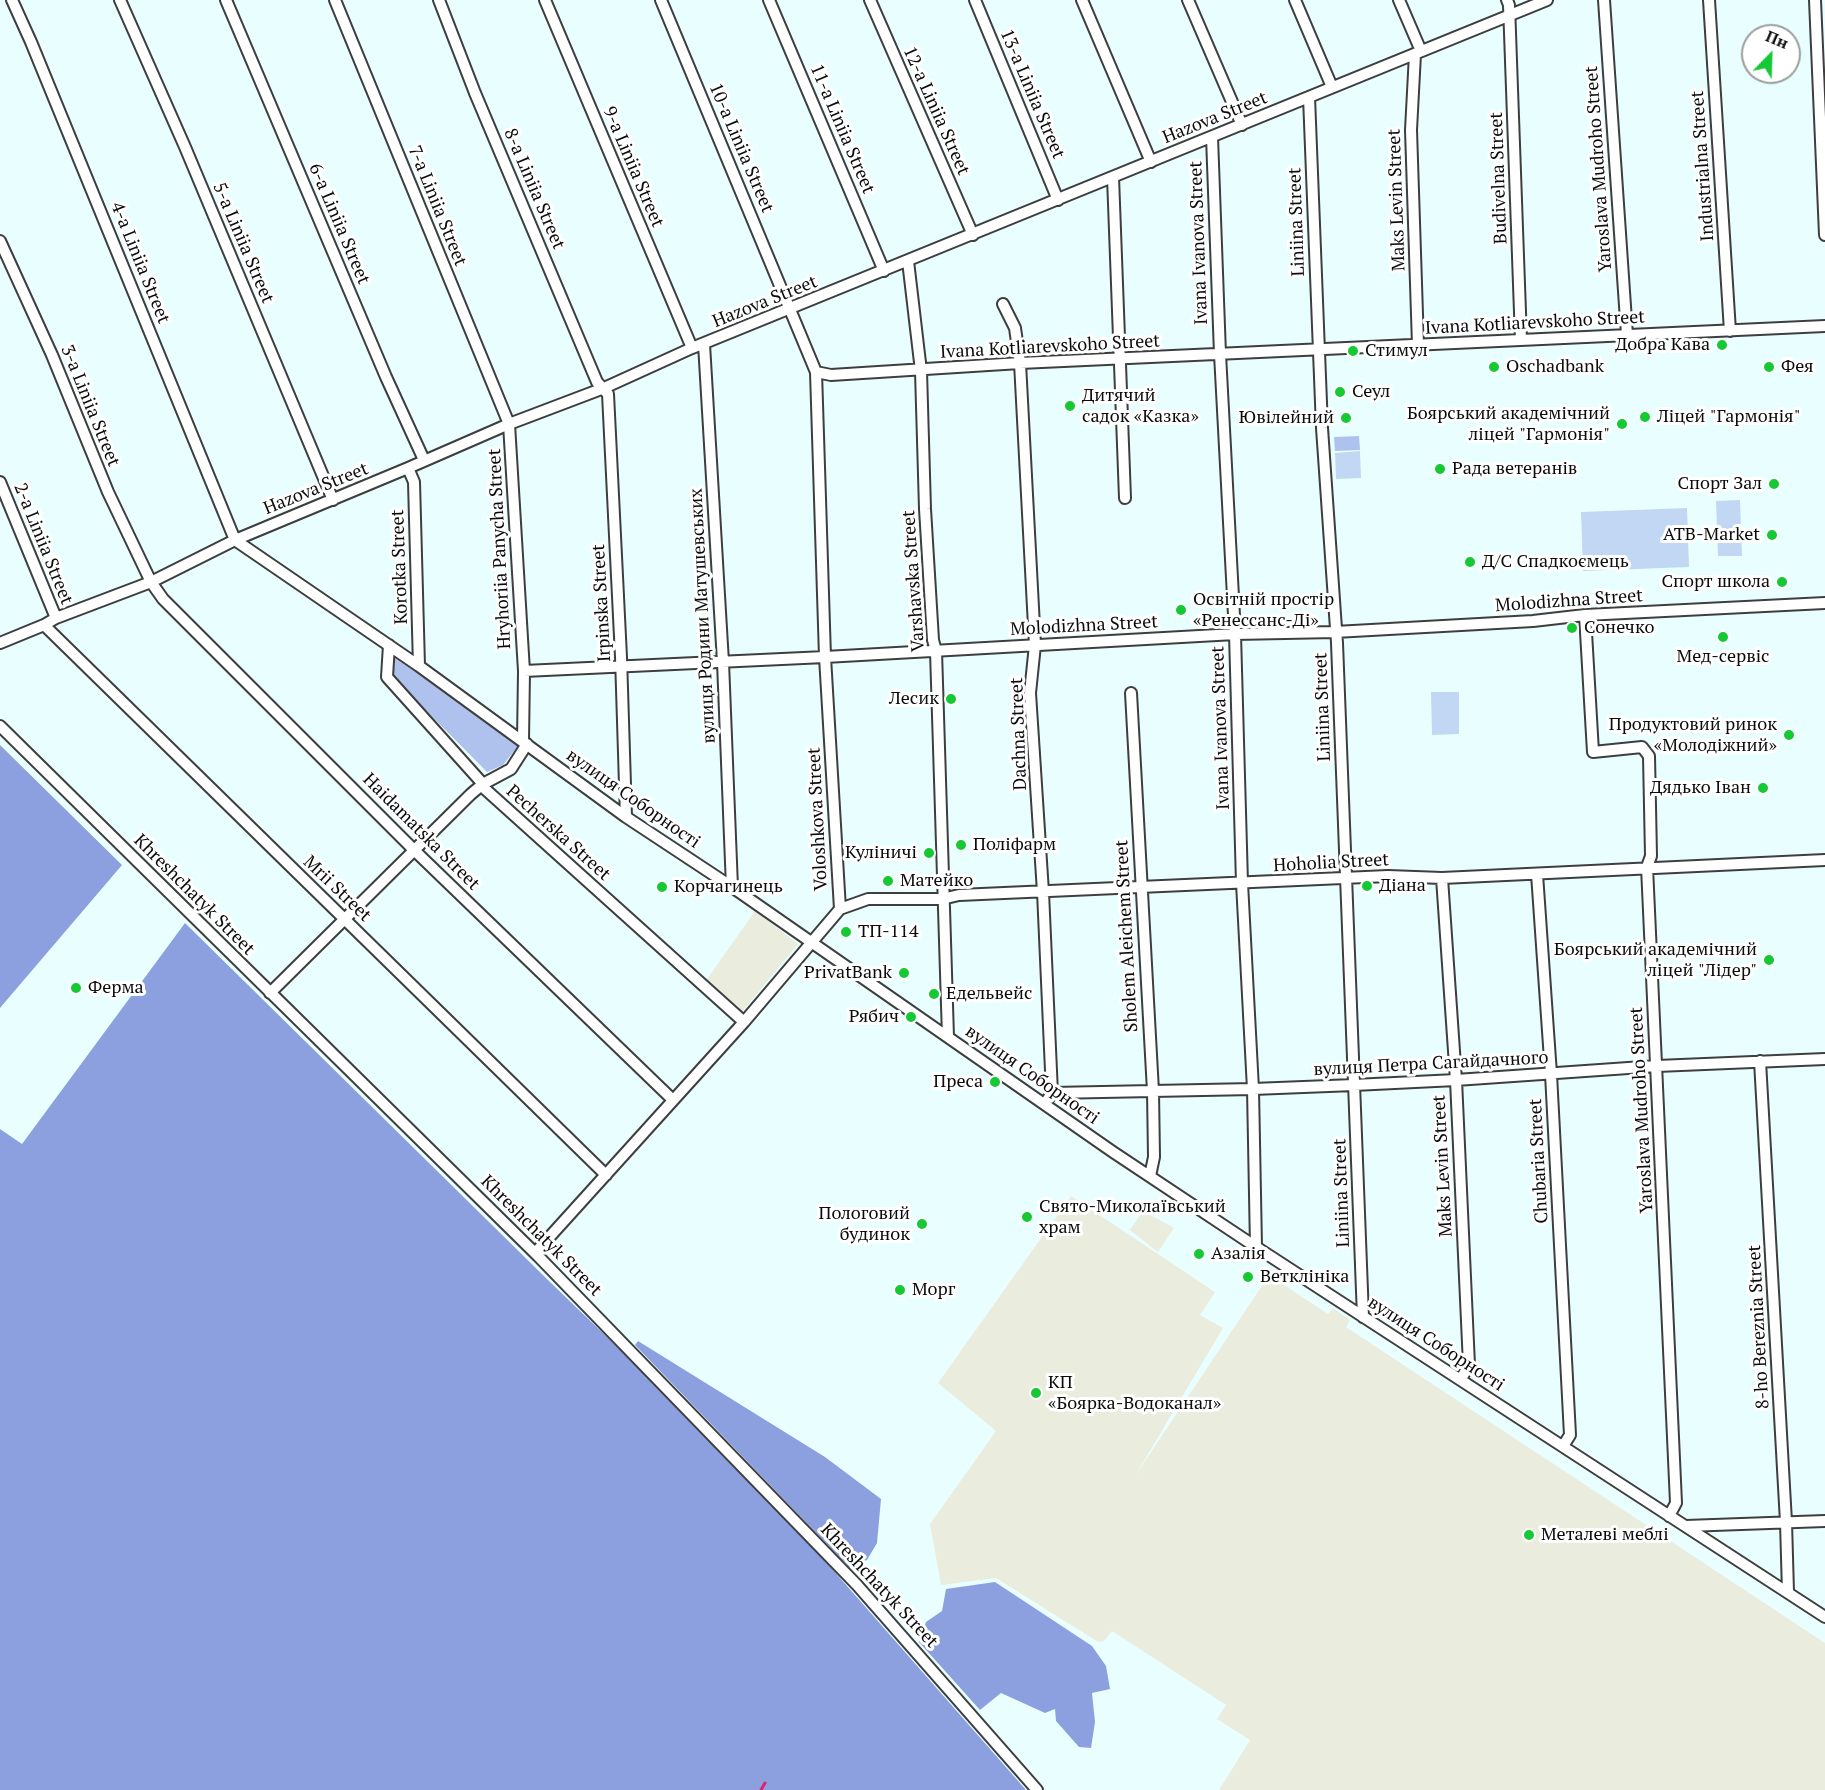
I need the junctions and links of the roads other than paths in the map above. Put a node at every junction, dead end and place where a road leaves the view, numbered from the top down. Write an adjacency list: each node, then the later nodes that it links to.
1 (12, 0): 56 (street, 4-a Liniia Street)
2 (120, 0): 55 (street, 5-a Liniia Street)
3 (226, 0): 51 (street, 6-a Liniia Street)
4 (335, 0): 50 (street, 7-a Liniia Street)
5 (439, 0): 49 (street, 8-a Liniia Street)
6 (545, 0): 42 (street, 9-a Liniia Street)
7 (662, 0): 35 (street, 10-a Liniia Street)
8 (769, 0): 33 (street, 11-a Liniia Street)
9 (870, 0): 29 (street, 12-a Liniia Street)
10 (975, 0): 28 (street, 13-a Liniia Street)
11 (1082, 0): 26 (street)
12 (1188, 0): 24 (street)
13 (1295, 0): 22 (street)
14 (1399, 0): 21 (street)
15 (1507, 0): 20 (street, Budivelna Street)
16 (1546, 0): 20 (street, Hazova Street)
17 (1604, 0): 38 (street, Yaroslava Mudroho Street)
18 (1709, 0): 37 (street, Industrialna Street)
19 (1815, 0): 30 (street)
20 (1509, 15): 21 (street, Hazova Street); 39 (street, Budivelna Street)
21 (1418, 52): 22 (street, Hazova Street); 41 (street, Maks Levin Street)
22 (1332, 87): 23 (street, Hazova Street)
23 (1309, 97): 24 (street, Hazova Street); 43 (street, Liniina Street)
24 (1242, 125): 25 (street, Hazova Street)
25 (1212, 137): 26 (street, Hazova Street); 44 (street, Ivana Ivanova Street)
26 (1151, 162): 27 (street, Hazova Street)
27 (1113, 177): 28 (street, Hazova Street); 45 (street)
28 (1058, 200): 29 (street, Hazova Street)
29 (973, 235): 32 (street, Hazova Street)
30 (1825, 236)
31 (0, 241): 57 (street, 3-a Liniia Street)
32 (908, 261): 33 (street, Hazova Street); 47 (street, Varshavska Street)
33 (884, 271): 35 (street, Hazova Street)
34 (1003, 304): 46 (street, Dachna Street)
35 (790, 309): 40 (street, Hazova Street); 48 (street, Voloshkova Street)
36 (1825, 326): 37 (street, Ivana Kotliarevskoho Street)
37 (1730, 330): 38 (street, Ivana Kotliarevskoho Street)
38 (1627, 335): 39 (street, Ivana Kotliarevskoho Street)
39 (1521, 340): 41 (street, Ivana Kotliarevskoho Street)
40 (704, 344): 42 (street, Hazova Street); 69 (street, вулиця Родини Матушевських)
41 (1418, 345): 43 (street, Ivana Kotliarevskoho Street)
42 (692, 348): 49 (street, Hazova Street)
43 (1318, 349): 44 (street, Ivana Kotliarevskoho Street); 62 (street, Liniina Street)
44 (1220, 354): 45 (street, Ivana Kotliarevskoho Street); 63 (street, Ivana Ivanova Street)
45 (1120, 358): 46 (street, Ivana Kotliarevskoho Street); 54 (street)
46 (1020, 363): 47 (street, Ivana Kotliarevskoho Street); 66 (street, Dachna Street)
47 (921, 371): 48 (street, Ivana Kotliarevskoho Street); 67 (street, Varshavska Street)
48 (816, 372): 68 (street, Voloshkova Street)
49 (604, 388): 50 (street, Hazova Street); 71 (street, Irpinska Street)
50 (509, 424): 51 (street, Hazova Street); 72 (street, Hryhoriia Panycha Street)
51 (424, 460): 52 (street, Hazova Street)
52 (408, 468): 55 (street, Hazova Street); 70 (street, Korotka Street)
53 (0, 482): 60 (street, 2-a Liniia Street)
54 (1125, 498)
55 (333, 500): 56 (street, Hazova Street)
56 (235, 540): 57 (street, Hazova Street); 65 (street, вулиця Соборності)
57 (152, 582): 60 (street, Hazova Street); 78 (street, Haidamatska Street)
58 (1825, 603): 59 (street, Molodizhna Street)
59 (1585, 615): 62 (street, Molodizhna Street); 80 (street, Yaroslava Mudroho Street)
60 (56, 618): 61 (street, Hazova Street)
61 (44, 626): 64 (street, Hazova Street); 90 (street, Mrii Street)
62 (1335, 632): 63 (street, Molodizhna Street); 83 (street, Liniina Street)
63 (1235, 634): 66 (street, Molodizhna Street); 84 (street, Ivana Ivanova Street)
64 (0, 643)
65 (389, 645): 70 (street, вулиця Соборності); 76 (street, Pecherska Street)
66 (1035, 645): 67 (street, Molodizhna Street); 87 (street, Dachna Street)
67 (936, 651): 68 (street, Molodizhna Street); 88 (street, Varshavska Street)
68 (825, 657): 69 (street, Molodizhna Street); 89 (street, Voloshkova Street)
69 (723, 662): 71 (street, Molodizhna Street); 85 (street, вулиця Родини Матушевських)
70 (419, 666): 75 (street, вулиця Соборності)
71 (622, 667): 72 (street, Molodizhna Street); 77 (street, Irpinska Street)
72 (524, 671): 75 (street, Hryhoriia Panycha Street)
73 (1131, 693): 86 (street, Sholem Aleichem Street)
74 (0, 726): 92 (street, Khreshchatyk Street)
75 (525, 743): 76 (street); 77 (street, вулиця Соборності)
76 (483, 784): 78 (street); 93 (street, Pecherska Street)
77 (626, 818): 85 (street, вулиця Соборності)
78 (414, 850): 90 (street); 104 (street, Haidamatska Street)
79 (1825, 860): 80 (street, Hoholia Street)
80 (1647, 867): 81 (street, Hoholia Street); 97 (street, Yaroslava Mudroho Street)
81 (1537, 874): 82 (street, Hoholia Street); 98 (street, Chubaria Street)
82 (1442, 878): 83 (street, Hoholia Street); 99 (street, Maks Levin Street)
83 (1346, 879): 84 (street, Hoholia Street); 100 (street, Liniina Street)
84 (1242, 883): 86 (street, Hoholia Street); 101 (street, Ivana Ivanova Street)
85 (732, 887): 91 (street, вулиця Соборності)
86 (1141, 888): 87 (street, Hoholia Street); 102 (street, Sholem Aleichem Street)
87 (1043, 892): 88 (street, Hoholia Street); 103 (street, Dachna Street)
88 (942, 899): 89 (street, Hoholia Street); 94 (street, Varshavska Street)
89 (840, 909): 91 (street, Voloshkova Street)
90 (345, 920): 92 (street); 106 (street, Mrii Street)
91 (813, 943): 93 (street, Voloshkova Street); 94 (street, вулиця Соборності)
92 (270, 993): 109 (street, Khreshchatyk Street)
93 (744, 1022): 104 (street, Voloshkova Street)
94 (948, 1036): 105 (street, вулиця Соборності)
95 (1825, 1059): 96 (street, вулиця Петра Сагайдачного)
96 (1760, 1061): 97 (street, вулиця Петра Сагайдачного); 115 (street, 8-ho Bereznia Street)
97 (1657, 1066): 98 (street, вулиця Петра Сагайдачного); 113 (street, Yaroslava Mudroho Street)
98 (1551, 1074): 99 (street, вулиця Петра Сагайдачного); 112 (street, Chubaria Street)
99 (1456, 1080): 100 (street, вулиця Петра Сагайдачного); 111 (street, Maks Levin Street)
100 (1354, 1085): 101 (street, вулиця Петра Сагайдачного); 110 (street, Liniina Street)
101 (1253, 1089): 102 (street, вулиця Петра Сагайдачного); 108 (street, Ivana Ivanova Street)
102 (1153, 1091): 103 (street, вулиця Петра Сагайдачного); 107 (street, Sholem Aleichem Street)
103 (1052, 1093): 105 (street)
104 (673, 1100): 106 (street, Voloshkova Street)
105 (1045, 1105): 107 (street, вулиця Соборності)
106 (606, 1175): 109 (street, Voloshkova Street)
107 (1150, 1176): 108 (street, вулиця Соборності)
108 (1256, 1247): 110 (street, вулиця Соборності)
109 (536, 1253): 119 (street, Khreshchatyk Street)
110 (1363, 1317): 111 (street, вулиця Соборності)
111 (1461, 1379): 112 (street, вулиця Соборності)
112 (1563, 1446): 113 (street, вулиця Соборності)
113 (1669, 1516): 116 (street, вулиця Соборності)
114 (1825, 1521): 115 (street)
115 (1786, 1522): 116 (street); 117 (street, 8-ho Bereznia Street)
116 (1686, 1527): 117 (street, вулиця Соборності)
117 (1788, 1592): 118 (street, вулиця Соборності)
118 (1825, 1617)
119 (1037, 1790)

